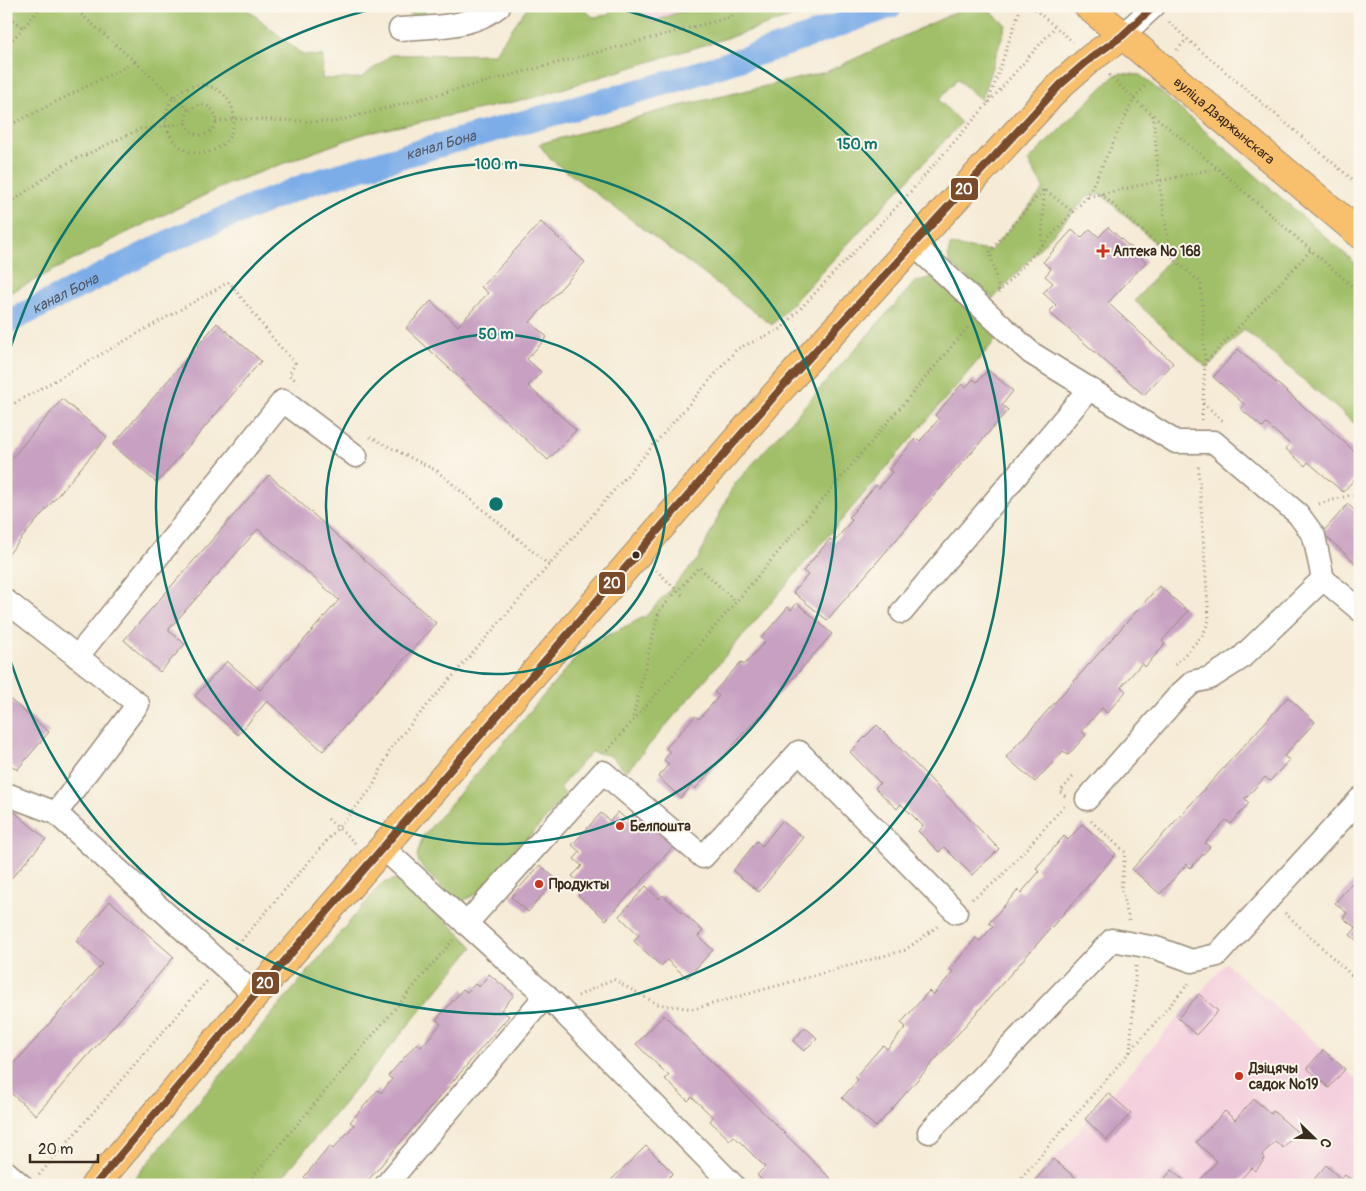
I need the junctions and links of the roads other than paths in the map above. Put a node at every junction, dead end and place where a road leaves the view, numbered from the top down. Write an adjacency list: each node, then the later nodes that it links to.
1 (463, 6): 4 (street)
2 (1088, 6): 6 (main road, вуліца Дзяржынскага)
3 (1154, 6): 6 (street)
4 (495, 10): 5 (street)
5 (400, 29)
6 (1122, 36): 7 (main road, вуліца Дзяржынскага); 8 (main road)
7 (1360, 234)
8 (913, 244): 9 (street); 20 (main road)
9 (1089, 389): 11 (street); 14 (street)
10 (356, 456): 15 (street)
11 (1323, 579): 13 (street); 18 (street)
12 (6, 601): 15 (street)
13 (1360, 610)
14 (902, 612)
15 (77, 656): 19 (street)
16 (6, 794): 19 (street)
17 (1360, 798): 25 (street)
18 (1078, 800)
19 (56, 813): 23 (street)
20 (378, 852): 22 (street); 23 (main road)
21 (956, 912): 22 (street)
22 (466, 924): 24 (street)
23 (255, 995): 28 (main road)
24 (551, 1001): 29 (street); 30 (street)
25 (929, 1132)
26 (6, 1172): 27 (street)
27 (29, 1181)
28 (96, 1185)
29 (386, 1185)
30 (733, 1185)

